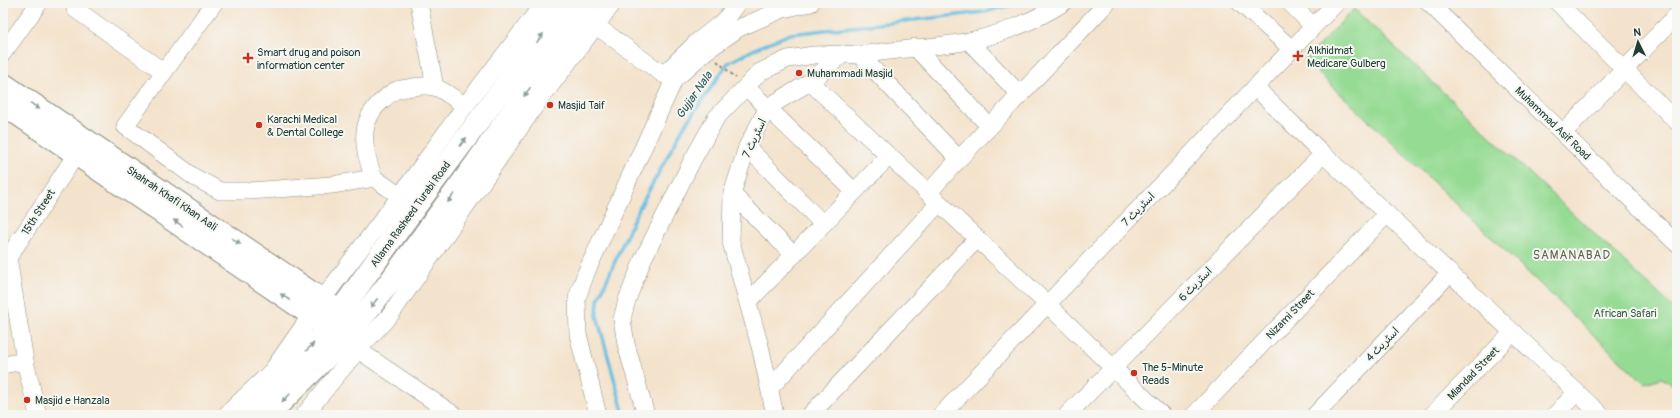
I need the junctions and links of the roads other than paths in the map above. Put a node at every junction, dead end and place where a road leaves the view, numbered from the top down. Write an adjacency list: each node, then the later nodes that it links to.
1 (39, 3): 23 (street)
2 (419, 3): 32 (street)
3 (544, 3): 36 (street)
4 (613, 3): 16 (street)
5 (737, 3): 22 (street)
6 (811, 3): 22 (street)
7 (1063, 3): 19 (street)
8 (1107, 3): 34 (street)
9 (1240, 3): 21 (street)
10 (1290, 3): 18 (street)
11 (1336, 3): 18 (street, اسٹریٹ 7)
12 (1429, 3): 40 (street, Muhammad Asif Road)
13 (1558, 3): 26 (street)
14 (208, 5): 27 (street)
15 (74, 9): 27 (street)
16 (577, 9): 28 (street); 59 (main road, Allama Rasheed Turabi Road, one-way to 16); 59 (main road, Allama Rasheed Turabi Road)
17 (1677, 15): 26 (street)
18 (1314, 26): 21 (street, اسٹریٹ 7)
19 (969, 41): 20 (street); 34 (street)
20 (915, 47): 25 (street); 39 (street)
21 (1292, 49): 33 (street, اسٹریٹ 7)
22 (707, 51): 28 (street)
23 (3, 53)
24 (843, 54): 25 (street); 29 (street, اسٹریٹ 7); 30 (street)
25 (860, 54): 45 (street)
26 (1625, 69): 38 (street); 40 (street)
27 (164, 72): 46 (street)
28 (669, 77): 72 (street)
29 (810, 82): 37 (street, اسٹریٹ 7); 44 (street)
30 (741, 83): 37 (street); 73 (street)
31 (3, 84): 59 (main road, Shahrah Khafi Khan Aali, one-way to 59)
32 (435, 87): 36 (street); 46 (street)
33 (1255, 87): 43 (street); 58 (street, اسٹریٹ 7)
34 (1020, 95): 39 (street)
35 (3, 104): 42 (main road, Shahrah Khafi Khan Aali)
36 (465, 106): 49 (street)
37 (768, 107): 41 (street, اسٹریٹ 7); 47 (street)
38 (1677, 122)
39 (990, 127): 45 (street)
40 (1563, 133): 54 (street, Muhammad Asif Road)
41 (748, 147): 48 (street, اسٹریٹ 7); 52 (street)
42 (77, 154): 59 (main road, Shahrah Khafi Khan Aali, one-way to 42); 61 (street, 15th Street)
43 (1323, 154): 51 (street); 63 (street, اسٹریٹ 6)
44 (889, 156): 47 (street); 50 (street)
45 (959, 159): 50 (street)
46 (374, 178): 49 (street)
47 (854, 190): 52 (street)
48 (732, 194): 55 (street); 57 (street, اسٹریٹ 7)
49 (400, 196): 59 (street)
50 (934, 198): 53 (street); 64 (street)
51 (1387, 214): 56 (street); 79 (street, Nizami Street)
52 (822, 223): 55 (street)
53 (977, 239): 58 (street); 75 (street)
54 (1677, 244)
55 (794, 255): 57 (street)
56 (1450, 273): 60 (street); 80 (street, اسٹریٹ 4)
57 (748, 302): 64 (street, اسٹریٹ 7)
58 (1047, 304): 63 (street); 76 (street, اسٹریٹ 7)
59 (334, 324): 67 (street); 68 (main road, Allama Rasheed Turabi Road, one-way to 59); 69 (main road, Allama Rasheed Turabi Road, one-way to 69); 70 (street); 71 (street)
60 (1513, 332): 65 (street); 81 (street, Miandad Street)
61 (25, 361): 62 (street); 66 (street, 15th Street)
62 (3, 365)
63 (1113, 368): 77 (street, اسٹریٹ 6); 78 (street)
64 (770, 388): 74 (street, اسٹریٹ 7)
65 (1577, 392): 82 (street); 83 (street)
66 (38, 415)
67 (226, 415)
68 (243, 415)
69 (268, 415)
70 (304, 415)
71 (454, 415)
72 (598, 415)
73 (646, 415)
74 (775, 415)
75 (810, 415)
76 (941, 415)
77 (1067, 415)
78 (1162, 415)
79 (1194, 415)
80 (1315, 415)
81 (1432, 415)
82 (1555, 415)
83 (1601, 415)

